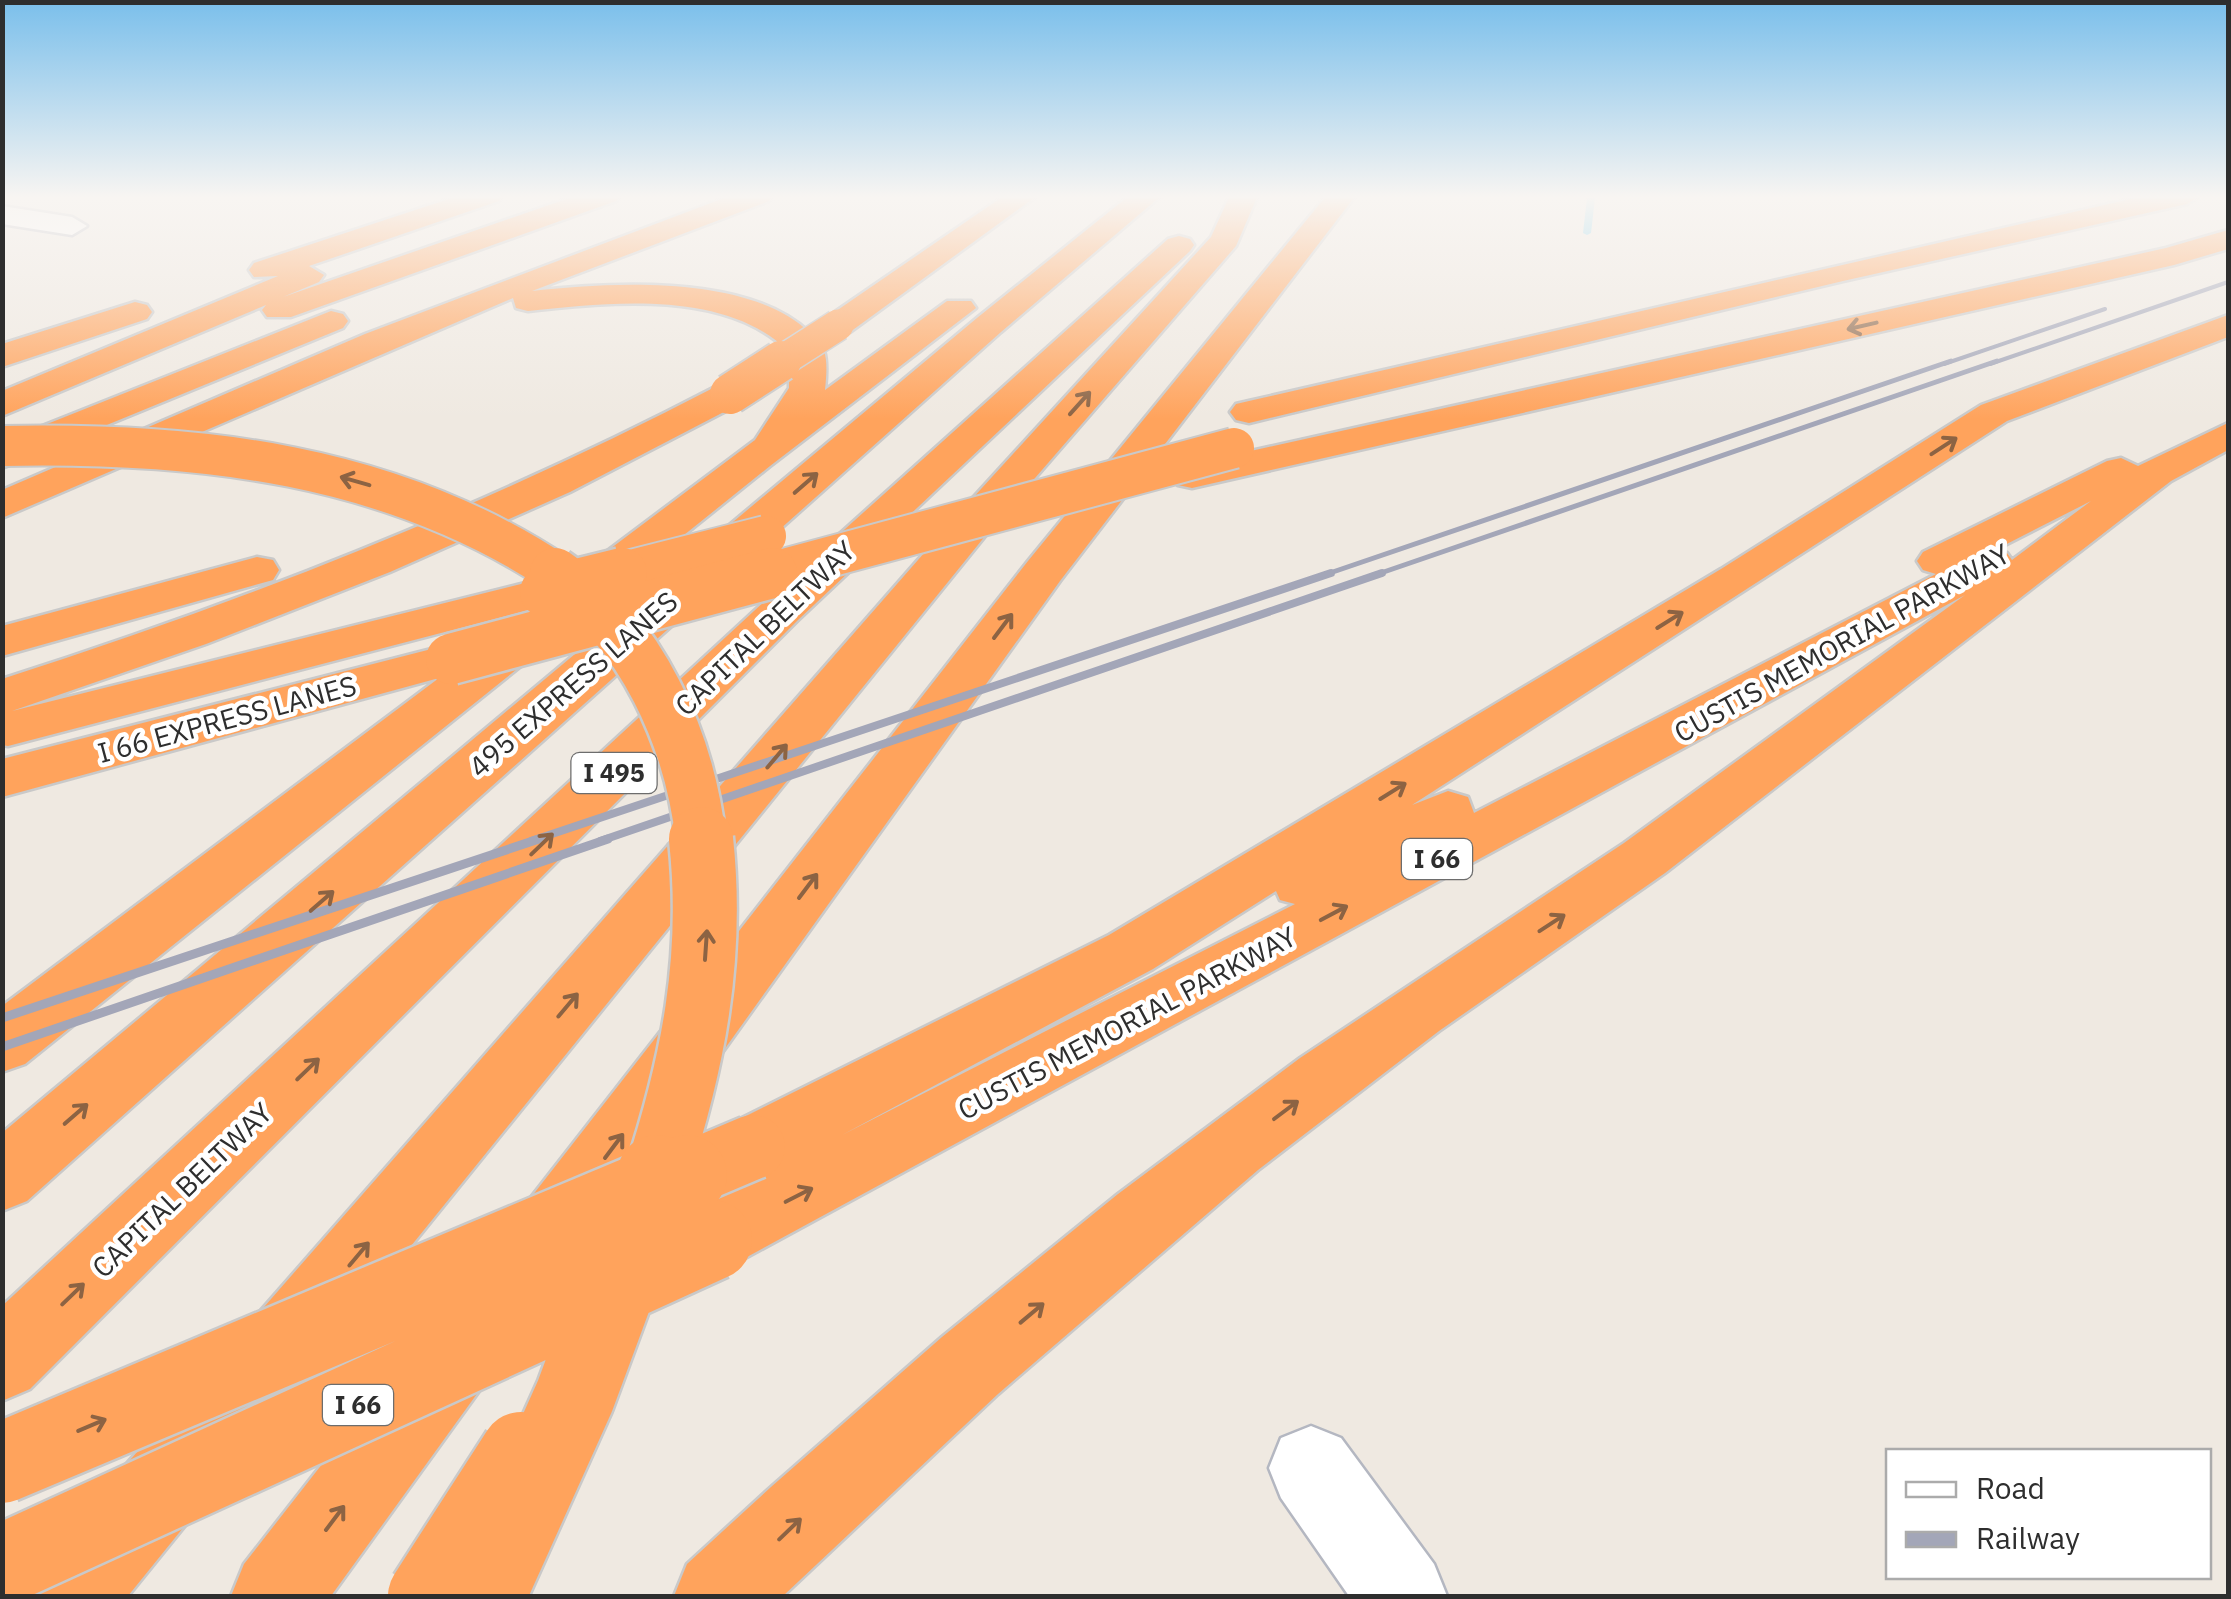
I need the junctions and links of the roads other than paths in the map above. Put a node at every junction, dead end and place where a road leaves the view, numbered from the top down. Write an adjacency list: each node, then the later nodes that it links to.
1 (265, 270): 18 (highway)
2 (270, 270): 19 (highway)
3 (324, 270): 21 (highway)
4 (392, 270): 22 (highway)
5 (466, 270): 27 (highway)
6 (553, 270): 17 (highway)
7 (917, 270): 20 (highway, bridge)
8 (1008, 270): 28 (highway)
9 (1058, 270): 38 (highway, 495 EXPRESS LANES, one-way to 9)
10 (1152, 270): 40 (highway, CAPITAL BELTWAY / I 495, one-way to 10)
11 (1199, 270): 44 (highway, one-way to 11)
12 (1283, 270): 45 (highway, one-way to 12)
13 (1851, 270): 24 (highway)
14 (1960, 270): 24 (highway)
15 (2113, 270): 32 (highway, one-way to 32, bridge)
16 (2228, 325): 36 (highway, one-way to 16)
17 (380, 340): 28 (highway); 30 (highway)
18 (2, 356)
19 (2, 374)
20 (720, 400): 31 (highway); 33 (highway)
21 (2, 405)
22 (2, 416)
23 (2228, 424): 36 (highway)
24 (1241, 430): 32 (highway, bridge); 34 (highway, bridge)
25 (2228, 435): 29 (highway, CUSTIS MEMORIAL PARKWAY / I 66)
26 (2, 446): 39 (highway, one-way to 26, bridge)
27 (2, 456)
28 (756, 458): 37 (highway)
29 (2158, 471): 43 (highway, CUSTIS MEMORIAL PARKWAY / I 66, one-way to 29, bridge); 48 (highway, one-way to 29)
30 (2, 506)
31 (2, 640)
32 (451, 660): 35 (highway, I 66 EXPRESS LANES)
33 (2, 697)
34 (2, 730)
35 (2, 778)
36 (1131, 952): 41 (highway, one-way to 36, bridge)
37 (2, 1044)
38 (2, 1178)
39 (624, 1272): 46 (highway, bridge); 47 (highway, bridge)
40 (2, 1362)
41 (2, 1463)
42 (1311, 1468): 49 (street)
43 (2, 1565)
44 (71, 1596)
45 (276, 1596)
46 (428, 1596)
47 (485, 1596)
48 (719, 1596)
49 (1402, 1596)

